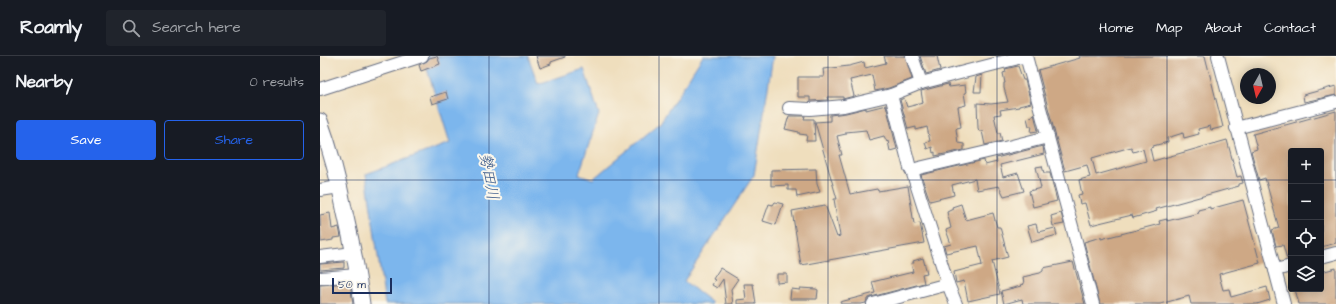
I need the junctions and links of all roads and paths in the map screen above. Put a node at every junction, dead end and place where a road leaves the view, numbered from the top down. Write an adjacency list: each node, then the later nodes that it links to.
1 (912, 56): 5 (street)
2 (1026, 56): 5 (street); 12 (street)
3 (1218, 56): 11 (street)
4 (419, 57): 6 (street)
5 (921, 83): 7 (street)
6 (320, 89)
7 (891, 95): 9 (street); 14 (street)
8 (1336, 102): 11 (street)
9 (789, 108)
10 (320, 121): 13 (main road)
11 (1236, 128): 22 (street)
12 (1048, 137): 14 (street); 29 (street)
13 (324, 142): 15 (main road)
14 (912, 171): 25 (street)
15 (340, 187): 16 (street); 17 (main road)
16 (320, 190)
17 (354, 253): 19 (street); 23 (main road)
18 (1336, 253): 20 (street)
19 (320, 257)
20 (1324, 257)
21 (1288, 267): 22 (street)
22 (1275, 270): 30 (street)
23 (357, 275): 24 (street); 26 (main road)
24 (320, 278)
25 (948, 284): 27 (street); 28 (street)
26 (362, 304)
27 (873, 304)
28 (956, 304)
29 (1093, 304)
30 (1284, 304)

